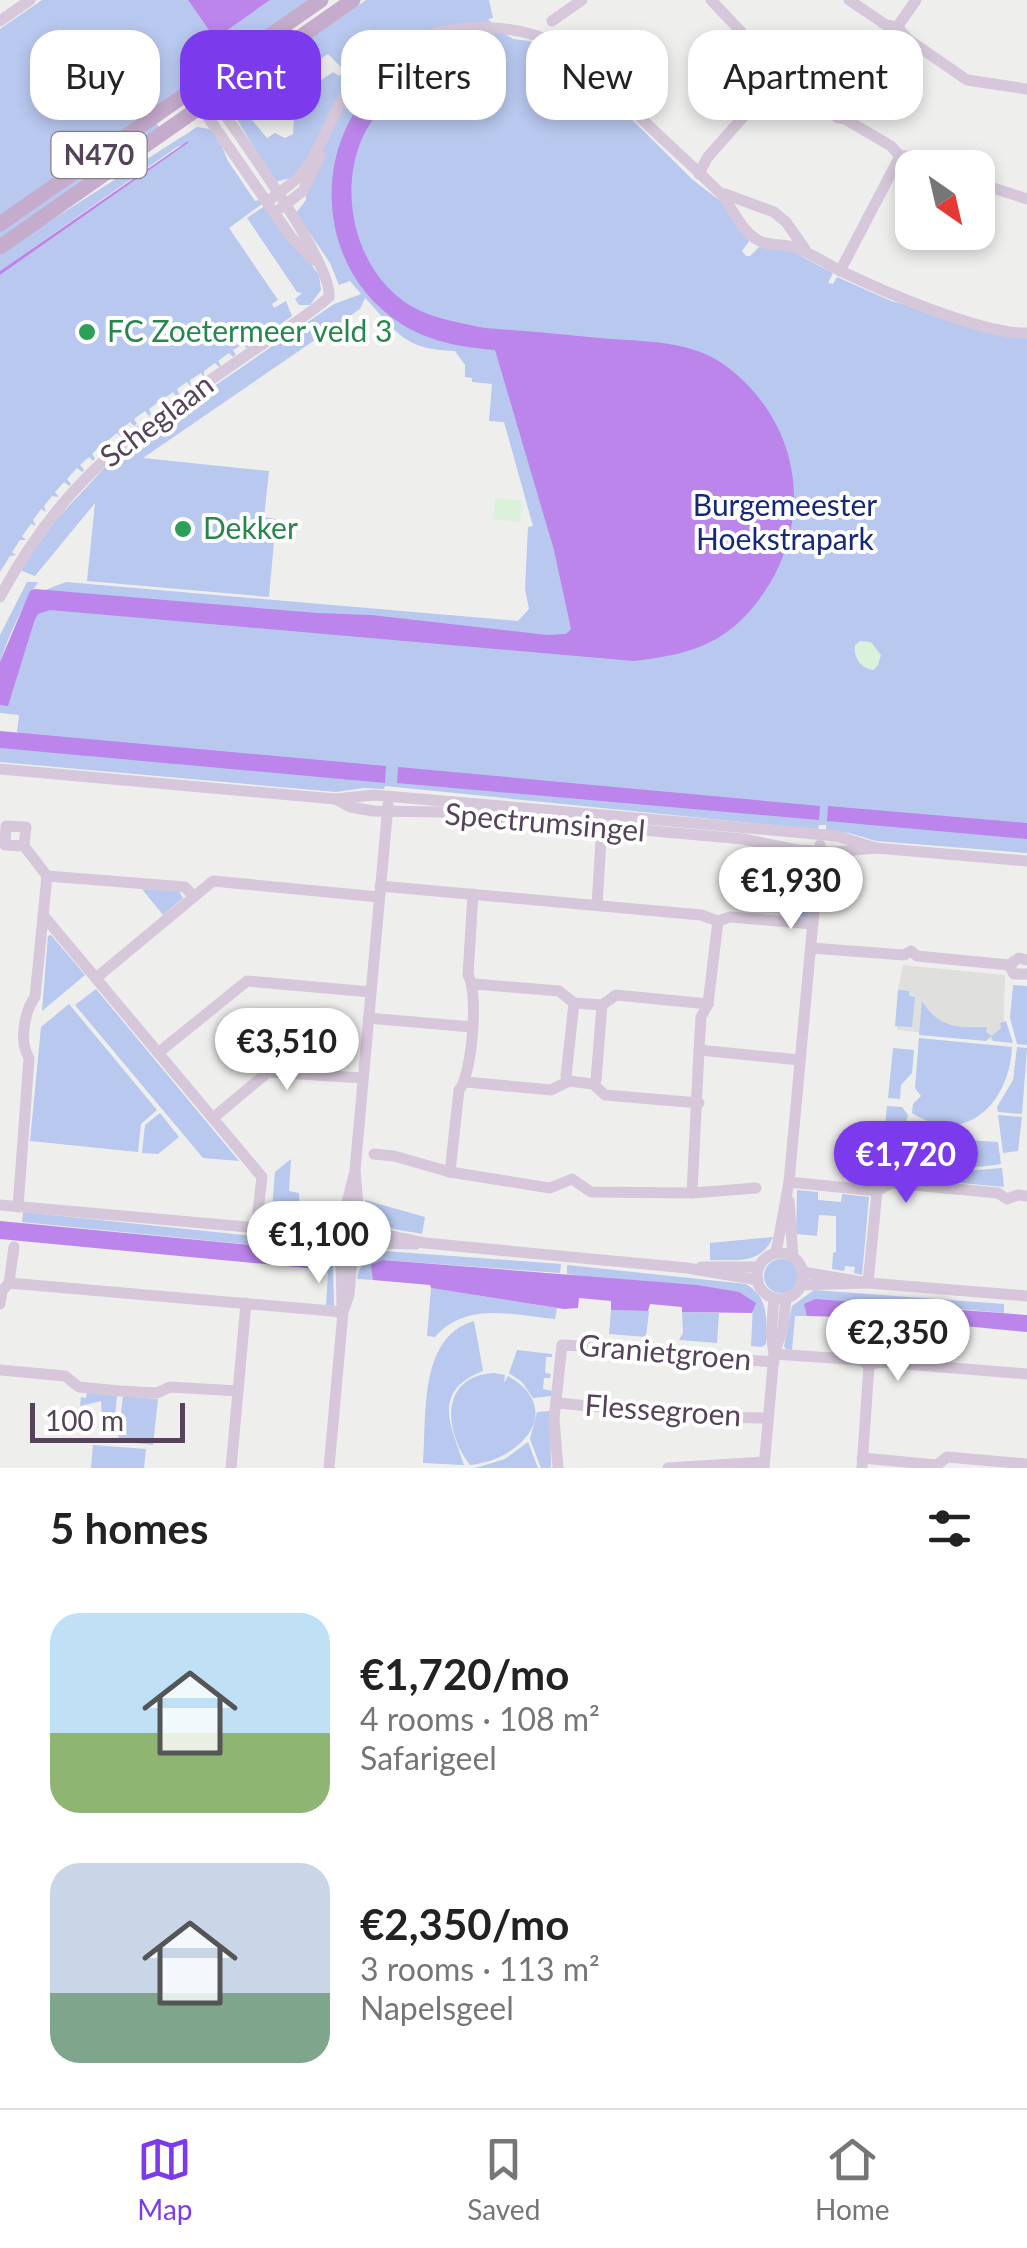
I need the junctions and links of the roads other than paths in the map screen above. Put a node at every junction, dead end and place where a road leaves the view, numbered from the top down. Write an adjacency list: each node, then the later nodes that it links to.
1 (30, 0): 8 (street)
2 (321, 0): 11 (main road, N470)
3 (352, 0): 12 (main road, N470)
4 (582, 0): 9 (street)
5 (711, 0): 13 (street)
6 (849, 0): 10 (street)
7 (916, 0): 10 (street)
8 (0, 21)
9 (552, 21)
10 (897, 28): 14 (street)
11 (278, 30)
12 (310, 30)
13 (739, 30)
14 (1027, 89)
15 (180, 98): 27 (main road, N470)
16 (183, 120): 28 (main road, N470)
17 (219, 120): 26 (street, Scheglaan)
18 (740, 120): 22 (street)
19 (844, 120): 20 (street)
20 (895, 153)
21 (895, 166): 30 (street)
22 (698, 174): 24 (street); 26 (street)
23 (995, 189): 25 (street)
24 (717, 190): 29 (street); 29 (street)
25 (1027, 199)
26 (276, 204): 32 (street, Scheglaan)
27 (0, 224)
28 (0, 247)
29 (812, 256): 30 (street)
30 (840, 271): 31 (street)
31 (1027, 334)
32 (0, 597)
33 (0, 770): 35 (street, Spectrumsingel)
34 (389, 796): 35 (street, Spectrumsingel); 36 (street); 37 (street, Spectrumsingel)
35 (335, 799): 36 (street, Spectrumsingel)
36 (388, 812): 37 (street, Spectrumsingel); 44 (street)
37 (603, 821): 38 (street, Spectrumsingel); 41 (street, Spectrumsingel); 47 (street)
38 (821, 834): 40 (street, Spectrumsingel); 41 (street)
39 (24, 846): 43 (street)
40 (876, 848): 41 (street, Spectrumsingel); 42 (street, Spectrumsingel)
41 (819, 851): 50 (street)
42 (1027, 860)
43 (47, 876): 46 (street); 48 (street)
44 (380, 892): 45 (street); 46 (street); 57 (street)
45 (474, 894): 47 (street); 56 (street)
46 (194, 897): 55 (street)
47 (598, 905): 49 (street)
48 (44, 916): 55 (street); 81 (street)
49 (718, 921): 50 (street); 59 (street)
50 (812, 924): 51 (street)
51 (810, 948): 53 (street); 65 (street)
52 (1027, 960): 53 (street)
53 (1009, 965): 54 (street)
54 (1027, 974)
55 (96, 978): 64 (street)
56 (474, 984): 58 (street); 62 (street)
57 (370, 992): 61 (street); 64 (street)
58 (574, 1002): 60 (street); 67 (street)
59 (708, 1004): 60 (street); 63 (street)
60 (602, 1005): 69 (street)
61 (368, 1018): 62 (street); 66 (street)
62 (472, 1027): 68 (street)
63 (699, 1050): 65 (street); 70 (street)
64 (158, 1053): 71 (street)
65 (800, 1060): 75 (street)
66 (363, 1078): 71 (street); 73 (street)
67 (568, 1081): 68 (street); 69 (street)
68 (466, 1082): 74 (street)
69 (592, 1084): 70 (street)
70 (699, 1103): 78 (street)
71 (213, 1118): 84 (street)
72 (374, 1154): 74 (street)
73 (356, 1170): 82 (street); 83 (street)
74 (450, 1172): 78 (street)
75 (789, 1186): 77 (street); 88 (street); 89 (street)
76 (756, 1188): 78 (street)
77 (878, 1191): 79 (street); 94 (street)
78 (692, 1193)
79 (1027, 1196)
80 (0, 1205): 81 (street)
81 (18, 1207): 84 (street)
82 (344, 1214): 83 (street); 85 (street)
83 (359, 1216): 86 (street)
84 (256, 1228): 85 (street)
85 (328, 1235): 90 (street)
86 (371, 1238): 90 (street); 91 (street)
87 (14, 1247): 93 (street)
88 (776, 1254): 89 (street); 91 (street)
89 (793, 1257): 92 (street)
90 (347, 1258): 99 (street)
91 (759, 1274): 96 (street)
92 (802, 1279): 94 (street); 96 (street)
93 (9, 1283): 97 (street); 98 (street)
94 (868, 1283): 95 (street)
95 (1027, 1296)
96 (779, 1298): 100 (street)
97 (246, 1303): 99 (street); 104 (street)
98 (0, 1304)
99 (343, 1312): 111 (street)
100 (774, 1358): 101 (street); 105 (street, Granietgroen); 106 (street)
101 (870, 1365): 103 (street); 107 (street)
102 (0, 1370): 104 (street)
103 (1027, 1374)
104 (238, 1391): 110 (street)
105 (558, 1403): 106 (street, Flessegroen); 112 (street, Granietgroen)
106 (768, 1418): 109 (street)
107 (862, 1463): 108 (street)
108 (1027, 1464)
109 (764, 1465): 113 (street)
110 (231, 1468)
111 (328, 1468)
112 (558, 1468)
113 (668, 1468)

